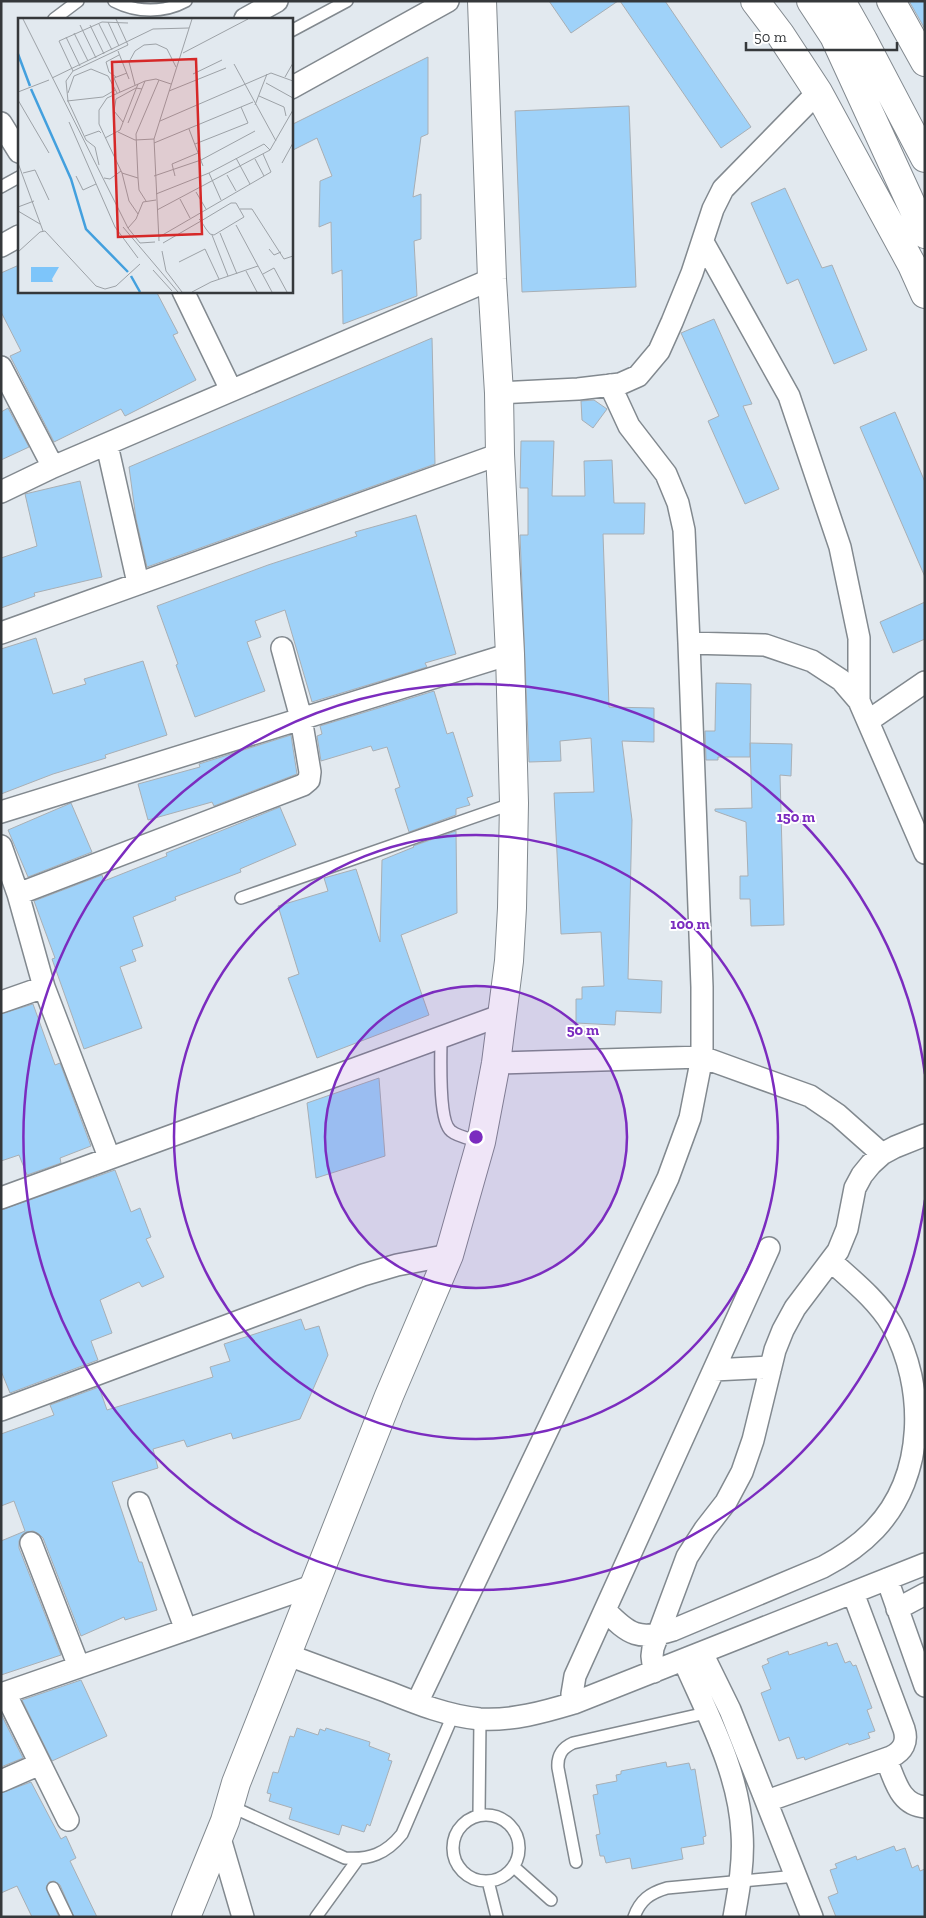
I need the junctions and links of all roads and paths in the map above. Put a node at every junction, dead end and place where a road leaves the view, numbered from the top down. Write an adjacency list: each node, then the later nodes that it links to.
1 (78, 1): 12 (lane)
2 (114, 1): 3 (lane)
3 (186, 1)
4 (277, 1): 13 (street)
5 (347, 1): 14 (lane)
6 (448, 1): 16 (street)
7 (482, 1): 27 (main road)
8 (755, 1): 17 (main road)
9 (811, 1): 23 (main road)
10 (841, 1): 20 (main road)
11 (891, 1): 15 (main road)
12 (55, 18)
13 (247, 18)
14 (292, 30)
15 (925, 62)
16 (292, 87)
17 (818, 92): 25 (street); 29 (main road)
18 (1, 123): 19 (street)
19 (13, 147)
20 (925, 158)
21 (18, 178): 22 (lane)
22 (1, 186)
23 (925, 234)
24 (18, 237): 26 (street)
25 (703, 242): 31 (street); 44 (street)
26 (1, 246)
27 (492, 279): 32 (street); 33 (main road)
28 (183, 292): 32 (street)
29 (925, 294)
30 (1, 367): 36 (street)
31 (610, 385): 33 (street); 40 (street)
32 (231, 390): 34 (street)
33 (498, 393): 35 (main road)
34 (107, 445): 36 (street); 38 (street)
35 (500, 454): 38 (street); 42 (main road)
36 (53, 467): 37 (street)
37 (1, 492)
38 (138, 583): 39 (street)
39 (1, 633)
40 (689, 643): 44 (street); 57 (street)
41 (282, 648): 45 (street)
42 (510, 654): 45 (street); 47 (main road)
43 (925, 682): 46 (street)
44 (859, 701): 46 (street)
45 (301, 718): 48 (street); 51 (street)
46 (868, 721): 50 (street)
47 (514, 803): 52 (lane); 55 (main road)
48 (1, 812)
49 (1, 846): 51 (street)
50 (925, 853)
51 (18, 894): 53 (street)
52 (241, 898)
53 (44, 987): 54 (street); 62 (street)
54 (1, 1002)
55 (502, 1015): 56 (street); 58 (main road)
56 (441, 1038): 60 (lane); 62 (street)
57 (702, 1057): 58 (street); 61 (street); 87 (street)
58 (496, 1063): 60 (main road)
59 (925, 1135): 61 (street)
60 (481, 1142): 65 (main road)
61 (882, 1154): 66 (street)
62 (109, 1157): 63 (street)
63 (1, 1198)
64 (769, 1248): 68 (street)
65 (449, 1255): 69 (street); 74 (main road)
66 (832, 1262): 67 (street); 80 (street)
67 (771, 1367): 68 (street); 80 (street)
68 (714, 1370): 78 (street)
69 (1, 1410)
70 (139, 1503): 79 (street)
71 (31, 1544): 83 (street)
72 (925, 1564): 73 (street)
73 (887, 1579): 75 (street); 77 (street)
74 (315, 1585): 79 (street); 81 (main road)
75 (853, 1593): 82 (street); 92 (street)
76 (925, 1594): 77 (street)
77 (897, 1608): 85 (street)
78 (605, 1610): 80 (street); 88 (street)
79 (186, 1630): 83 (street)
80 (658, 1634): 84 (street)
81 (288, 1655): 87 (street); 95 (main road)
82 (693, 1657): 84 (street); 89 (street); 96 (street)
83 (78, 1667): 86 (street)
84 (654, 1672): 88 (street)
85 (925, 1686)
86 (3, 1693): 93 (street)
87 (417, 1703): 90 (street)
88 (574, 1703): 91 (street)
89 (706, 1713): 102 (lane); 106 (street)
90 (453, 1715): 91 (street); 101 (lane)
91 (480, 1719): 98 (lane)
92 (886, 1758): 96 (street); 97 (street)
93 (40, 1764): 94 (street); 99 (street)
94 (1, 1781)
95 (233, 1794): 100 (main road); 101 (lane); 110 (main road)
96 (767, 1801): 104 (street)
97 (925, 1807)
98 (479, 1815): 103 (lane); 105 (lane)
99 (68, 1820)
100 (219, 1835): 111 (main road); 112 (street)
101 (358, 1859): 113 (lane)
102 (576, 1862)
103 (514, 1867): 105 (lane); 108 (lane)
104 (796, 1876): 106 (lane); 117 (street)
105 (488, 1881): 114 (lane)
106 (741, 1881): 115 (lane); 116 (street)
107 (53, 1888): 109 (lane)
108 (551, 1900)
109 (68, 1917)
110 (168, 1917)
111 (186, 1917)
112 (243, 1917)
113 (316, 1917)
114 (497, 1917)
115 (634, 1917)
116 (734, 1917)
117 (812, 1917)

